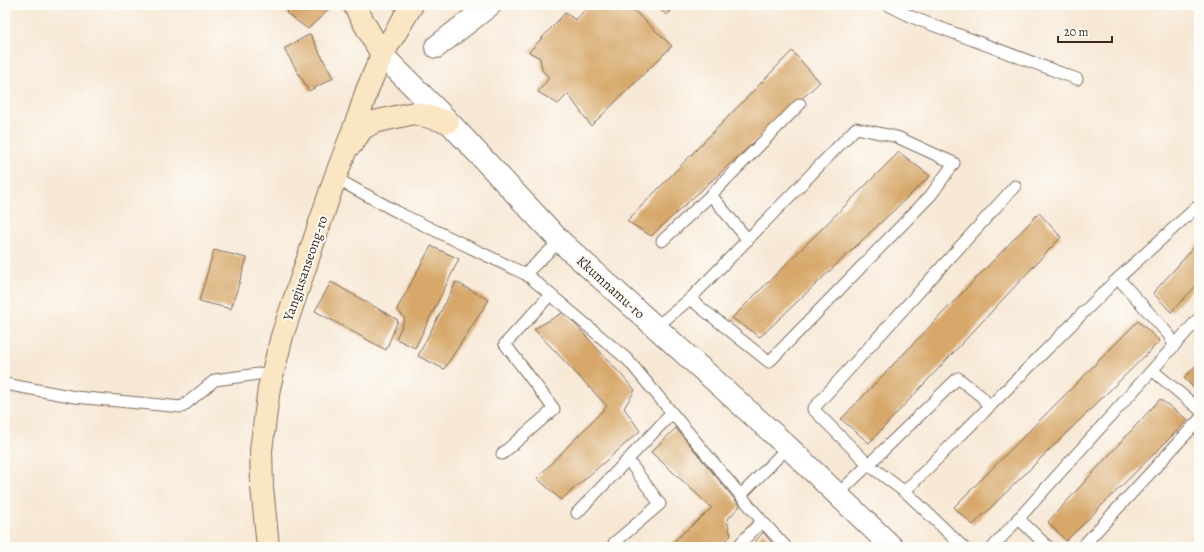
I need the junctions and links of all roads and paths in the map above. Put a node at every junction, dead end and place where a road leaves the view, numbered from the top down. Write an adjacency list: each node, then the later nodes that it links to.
1 (354, 5): 6 (street, Kkumnamu-ro)
2 (412, 5): 6 (street, Yangjusanseong-ro)
3 (490, 5): 5 (street)
4 (888, 5): 7 (lane)
5 (436, 47)
6 (382, 55): 9 (street, Kkumnamu-ro); 10 (street, Yangjusanseong-ro)
7 (1077, 79)
8 (800, 104): 13 (lane)
9 (448, 122): 10 (street); 17 (street, Kkumnamu-ro)
10 (343, 156): 11 (street, Yangjusanseong-ro)
11 (335, 178): 18 (lane); 26 (street, Yangjusanseong-ro)
12 (1015, 186): 35 (lane)
13 (712, 195): 15 (lane); 16 (lane)
14 (1199, 205): 19 (lane)
15 (748, 240): 21 (lane); 21 (lane)
16 (662, 241)
17 (560, 242): 18 (lane); 23 (street, Kkumnamu-ro)
18 (524, 274): 20 (lane)
19 (1118, 278): 24 (lane); 28 (lane)
20 (550, 295): 30 (lane); 33 (lane)
21 (690, 299): 23 (lane)
22 (1199, 318): 24 (lane)
23 (656, 327): 32 (street, Kkumnamu-ro)
24 (1174, 345): 25 (lane)
25 (1152, 370): 29 (lane); 40 (lane)
26 (273, 372): 27 (lane); 43 (street, Yangjusanseong-ro)
27 (5, 384)
28 (989, 407): 35 (lane); 36 (lane)
29 (1199, 409)
30 (672, 413): 34 (lane); 38 (lane)
31 (1199, 420): 50 (lane)
32 (788, 447): 37 (street, Kkumnamu-ro); 38 (lane)
33 (502, 454)
34 (628, 460): 39 (lane); 42 (lane)
35 (869, 465): 36 (lane); 37 (lane)
36 (904, 492): 47 (lane)
37 (837, 495): 46 (street, Kkumnamu-ro)
38 (741, 496): 41 (lane)
39 (577, 513)
40 (1018, 518): 48 (lane); 49 (lane)
41 (762, 521): 44 (lane); 45 (lane)
42 (614, 543)
43 (268, 547)
44 (738, 547)
45 (786, 547)
46 (892, 547)
47 (963, 547)
48 (993, 547)
49 (1048, 547)
50 (1082, 547)

